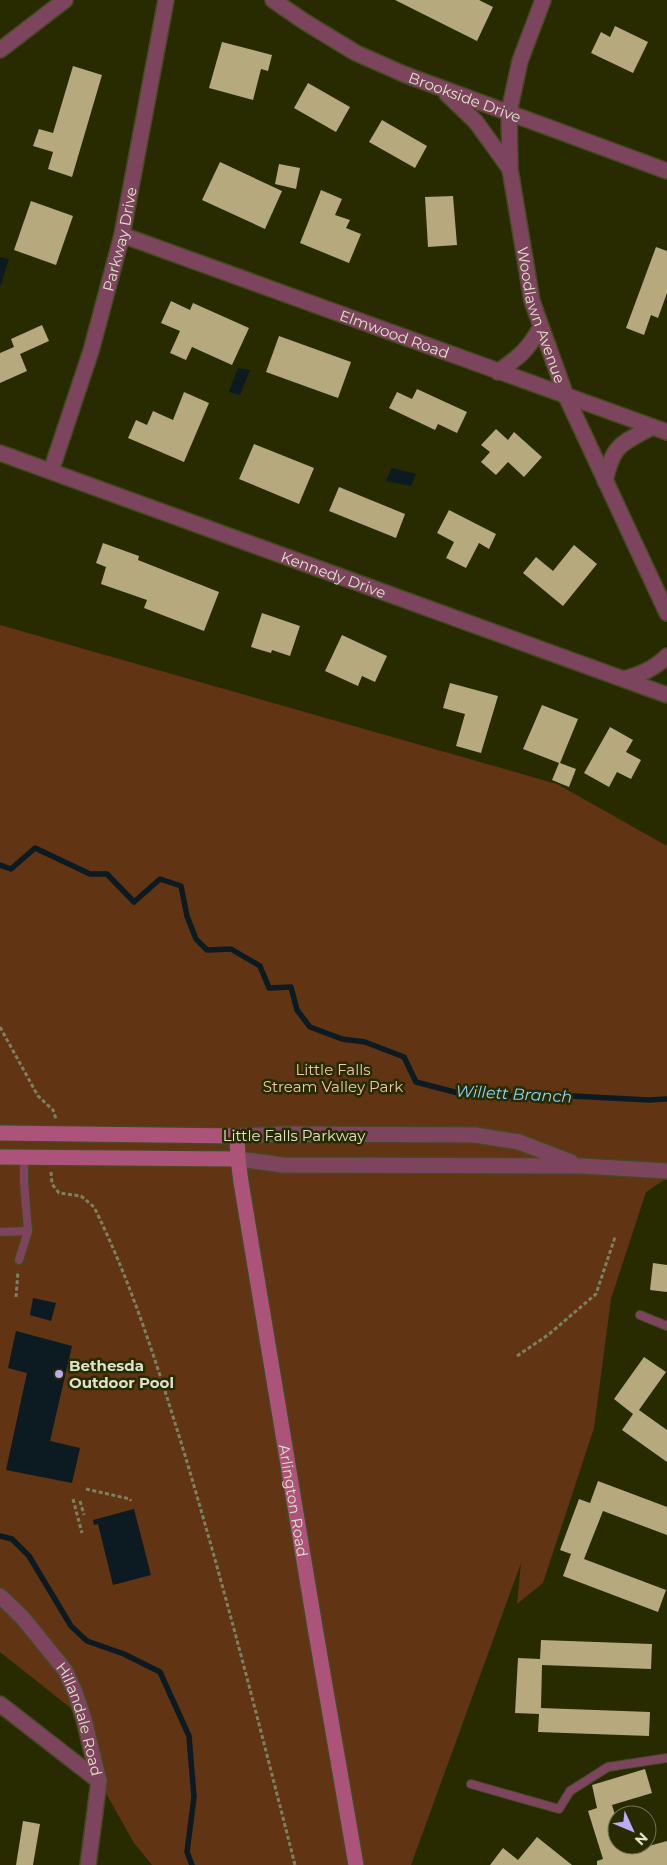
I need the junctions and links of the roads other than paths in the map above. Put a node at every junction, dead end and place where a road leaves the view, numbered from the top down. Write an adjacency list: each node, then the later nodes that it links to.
1 (65, 0): 5 (street)
2 (166, 0): 10 (street, Parkway Drive)
3 (273, 0): 6 (street, Brookside Drive)
4 (543, 0): 7 (street, Woodlawn Avenue)
5 (0, 50)
6 (442, 89): 7 (street, Brookside Drive); 8 (street)
7 (509, 112): 8 (street, Woodlawn Avenue); 9 (street, Brookside Drive)
8 (510, 169): 11 (street, Woodlawn Avenue)
9 (667, 171)
10 (122, 235): 12 (street, Elmwood Road); 17 (street, Parkway Drive)
11 (541, 326): 12 (street); 13 (street, Woodlawn Avenue)
12 (498, 372): 13 (street, Elmwood Road)
13 (566, 396): 14 (street, Elmwood Road); 18 (street, Woodlawn Avenue)
14 (652, 427): 15 (street, Elmwood Road); 18 (street)
15 (667, 432)
16 (0, 453): 17 (street, Kennedy Drive)
17 (52, 472): 21 (street, Kennedy Drive)
18 (605, 481): 19 (street, Woodlawn Avenue)
19 (667, 613)
20 (667, 656): 21 (street)
21 (624, 680): 22 (street, Kennedy Drive)
22 (667, 695)
23 (0, 1133): 24 (main road, Little Falls Parkway)
24 (237, 1136): 27 (main road, Arlington Road); 28 (street, Little Falls Parkway)
25 (0, 1157): 26 (main road, Little Falls Parkway)
26 (24, 1158): 27 (main road, Little Falls Parkway); 30 (lane)
27 (238, 1158): 28 (street, Little Falls Parkway); 41 (main road, Arlington Road)
28 (582, 1166): 29 (street, Little Falls Parkway)
29 (667, 1171)
30 (28, 1231): 31 (lane); 32 (lane)
31 (0, 1232)
32 (18, 1260)
33 (640, 1315): 34 (lane)
34 (667, 1326)
35 (0, 1596): 38 (street, Hillandale Road)
36 (0, 1704): 38 (street)
37 (667, 1758): 39 (lane)
38 (99, 1781): 40 (street, Hillandale Road)
39 (470, 1784)
40 (88, 1865)
41 (356, 1865)

